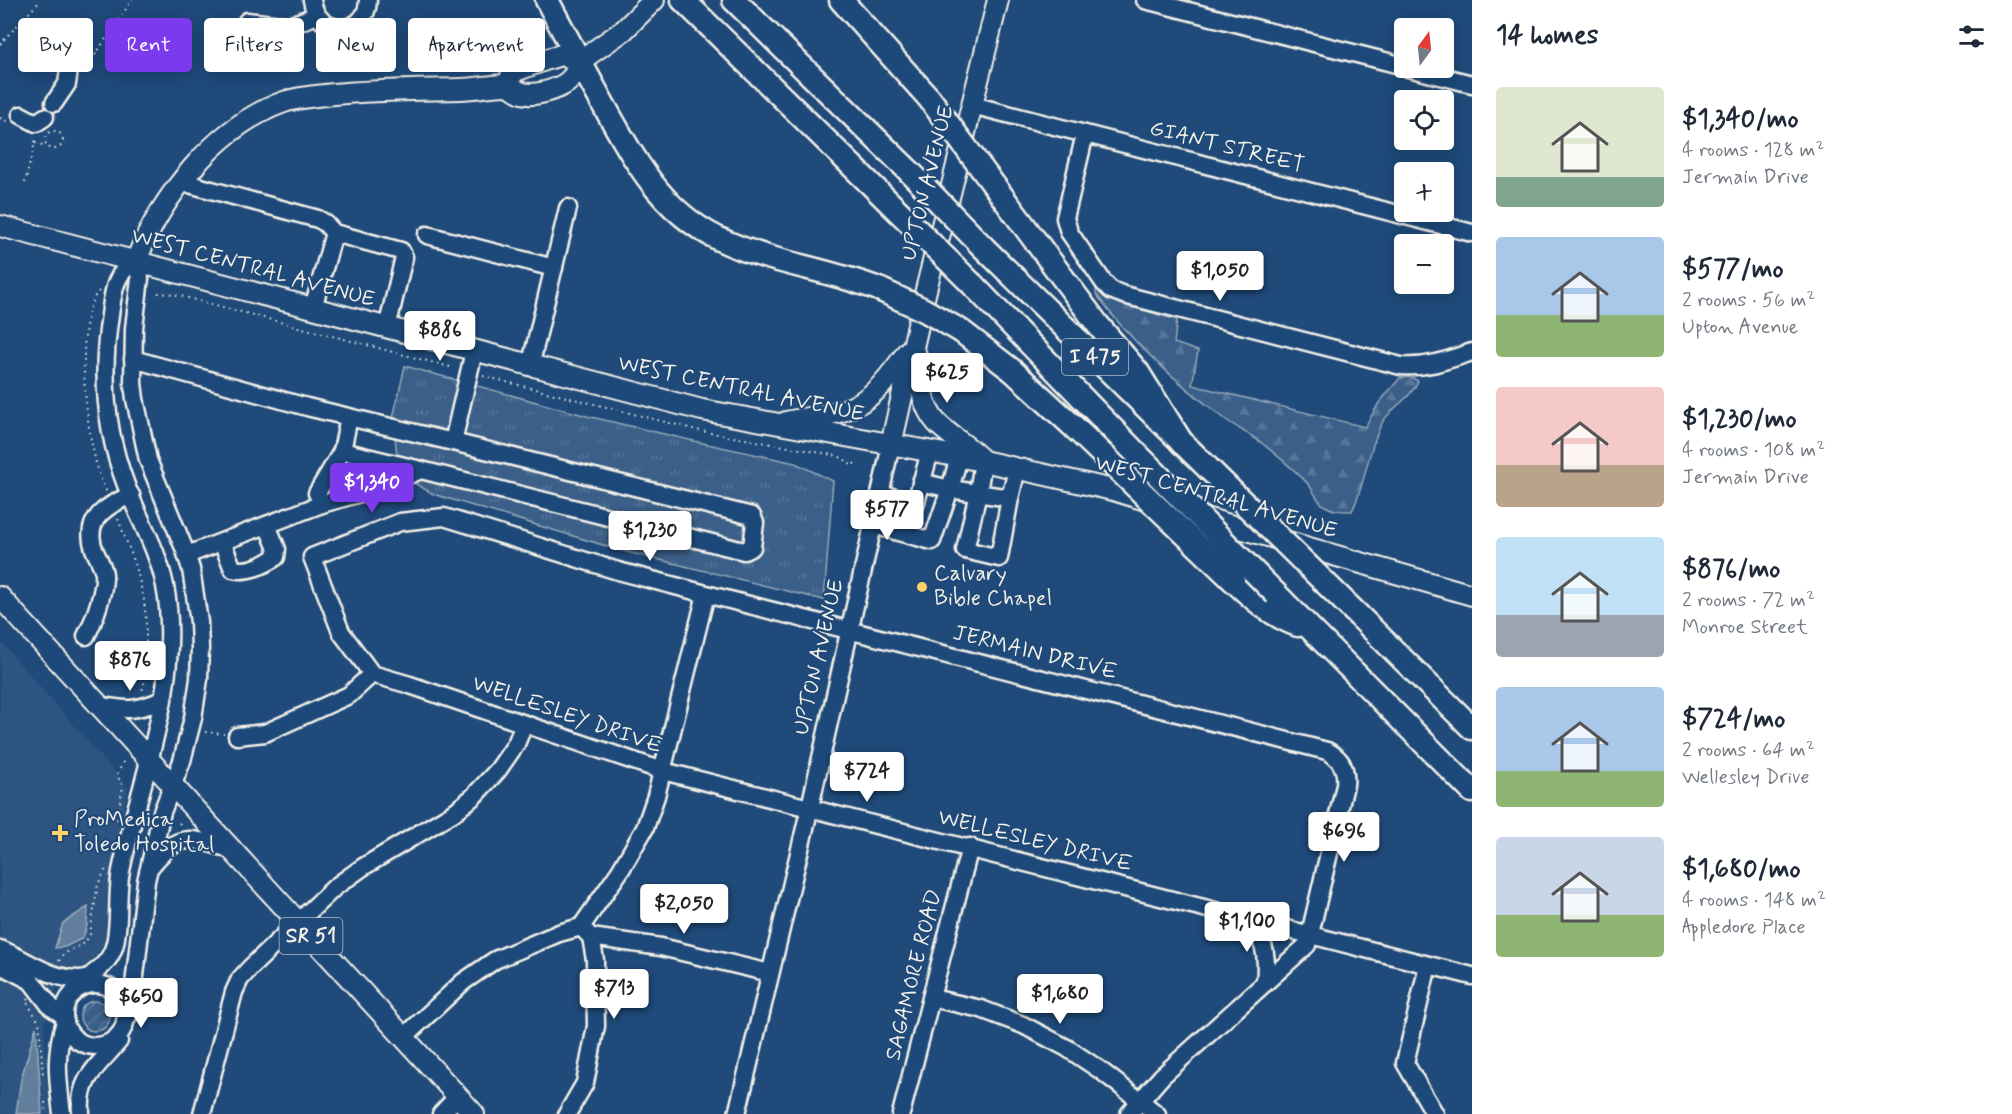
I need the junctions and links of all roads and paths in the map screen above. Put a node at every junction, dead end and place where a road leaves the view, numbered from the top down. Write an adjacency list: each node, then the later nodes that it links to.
1 (41, 0): 13 (path)
2 (132, 0): 14 (path)
3 (368, 0): 11 (street)
4 (546, 0): 15 (highway)
5 (654, 0): 15 (main road)
6 (683, 0): 75 (highway, I 475, bridge)
7 (734, 0): 48 (highway, I 475, bridge)
8 (841, 0): 48 (highway, bridge)
9 (998, 0): 21 (main road, UPTON AVENUE)
10 (1145, 0): 16 (street)
11 (314, 8): 12 (street)
12 (300, 18)
13 (0, 44)
14 (93, 58)
15 (580, 61): 20 (main road); 20 (main road); 75 (highway, bridge)
16 (1394, 63)
17 (69, 72): 22 (street)
18 (1448, 78): 19 (street)
19 (1472, 84)
20 (509, 85): 27 (main road)
21 (972, 105): 23 (street, GIANT STREET); 39 (main road, UPTON AVENUE)
22 (21, 115)
23 (1086, 134): 32 (street, GIANT STREET); 41 (street)
24 (36, 136): 25 (path)
25 (34, 143): 26 (path); 28 (path)
26 (48, 146): 26 (path)
27 (182, 182): 31 (street); 34 (main road)
28 (25, 183)
29 (568, 208): 35 (street)
30 (0, 226): 34 (main road, WEST CENTRAL AVENUE)
31 (334, 233): 37 (street); 38 (street)
32 (1472, 233)
33 (427, 235): 35 (street)
34 (136, 261): 37 (main road, WEST CENTRAL AVENUE); 42 (street); 61 (street)
35 (554, 268): 43 (street)
36 (158, 293): 44 (path)
37 (313, 308): 38 (main road, WEST CENTRAL AVENUE)
38 (387, 328): 40 (main road, WEST CENTRAL AVENUE)
39 (914, 341): 46 (main road); 49 (main road, UPTON AVENUE); 53 (main road)
40 (474, 351): 43 (main road, WEST CENTRAL AVENUE); 44 (street)
41 (1472, 352)
42 (132, 359): 45 (street); 70 (street)
43 (530, 367): 46 (main road, WEST CENTRAL AVENUE)
44 (470, 372): 47 (street); 54 (path)
45 (350, 417): 47 (street); 50 (street)
46 (774, 424): 49 (main road, WEST CENTRAL AVENUE)
47 (453, 442): 56 (street)
48 (1182, 443): 82 (highway, I 475, bridge)
49 (891, 444): 51 (main road, WEST CENTRAL AVENUE); 60 (street, UPTON AVENUE)
50 (342, 451): 56 (street); 64 (street)
51 (930, 452): 52 (main road, WEST CENTRAL AVENUE); 57 (street)
52 (959, 457): 53 (main road, WEST CENTRAL AVENUE); 58 (street)
53 (983, 461): 55 (main road, WEST CENTRAL AVENUE); 59 (street)
54 (856, 462)
55 (1017, 469): 62 (street); 72 (main road, WEST CENTRAL AVENUE)
56 (421, 470): 64 (street)
57 (921, 482): 58 (street); 63 (street)
58 (950, 489): 59 (street); 68 (street)
59 (978, 493): 62 (street); 62 (street)
60 (880, 494): 63 (street); 67 (street, UPTON AVENUE)
61 (131, 495): 76 (street); 79 (street)
62 (1010, 498)
63 (916, 502): 68 (street)
64 (322, 504): 66 (street)
65 (117, 510): 78 (path)
66 (267, 525): 69 (street); 69 (street)
67 (873, 525): 68 (street); 74 (street, UPTON AVENUE)
68 (908, 534)
69 (222, 542): 70 (street)
70 (187, 555): 88 (street)
71 (706, 594): 74 (street, JERMAIN DRIVE); 77 (street, JERMAIN DRIVE); 87 (street)
72 (1472, 596)
73 (0, 597): 80 (main road, SR 51)
74 (850, 630): 90 (street, UPTON AVENUE); 99 (street, JERMAIN DRIVE)
75 (1310, 630): 89 (highway, I 475)
76 (86, 636)
77 (372, 674): 81 (street, WELLESLEY DRIVE); 84 (street)
78 (141, 693)
79 (162, 700): 80 (street); 85 (street)
80 (99, 705): 85 (main road, SR 51)
81 (524, 724): 87 (street, WELLESLEY DRIVE); 97 (street)
82 (1472, 728)
83 (202, 732): 84 (path)
84 (237, 736)
85 (148, 759): 88 (main road, SR 51); 106 (street)
86 (120, 769): 91 (path)
87 (663, 771): 90 (street, WELLESLEY DRIVE); 98 (street)
88 (173, 785): 93 (main road, SR 51); 95 (street)
89 (1472, 791)
90 (810, 807): 92 (street, WELLESLEY DRIVE); 104 (street, UPTON AVENUE)
91 (115, 830)
92 (970, 847): 96 (street, WELLESLEY DRIVE); 110 (street, SAGAMORE ROAD)
93 (230, 849): 95 (street); 97 (main road, SR 51)
94 (109, 863): 101 (path)
95 (148, 869): 112 (street)
96 (1247, 918): 99 (street, WELLESLEY DRIVE); 107 (street)
97 (299, 923): 113 (main road, SR 51); 121 (street)
98 (586, 932): 104 (street); 113 (street); 124 (street)
99 (1310, 934): 103 (street, WELLESLEY DRIVE); 107 (street)
100 (0, 949): 106 (street)
101 (58, 963)
102 (0, 965): 111 (street)
103 (1428, 965): 105 (street, WELLESLEY DRIVE); 128 (street)
104 (770, 973): 125 (street, UPTON AVENUE)
105 (1472, 976)
106 (90, 977): 108 (street)
107 (1265, 983): 117 (street)
108 (73, 994): 111 (street); 112 (street)
109 (31, 997): 114 (path)
110 (932, 998): 117 (street); 126 (street, SAGAMORE ROAD)
111 (65, 1019): 112 (street); 119 (street)
112 (122, 1028): 120 (street)
113 (404, 1037): 115 (main road, SR 51)
114 (43, 1079)
115 (458, 1096): 122 (street); 123 (main road, SR 51)
116 (45, 1102): 118 (path)
117 (1134, 1107): 127 (street)
118 (46, 1114)
119 (62, 1114)
120 (81, 1114)
121 (202, 1114)
122 (441, 1114)
123 (474, 1114)
124 (567, 1114)
125 (737, 1114)
126 (901, 1114)
127 (1157, 1114)
128 (1435, 1114)

